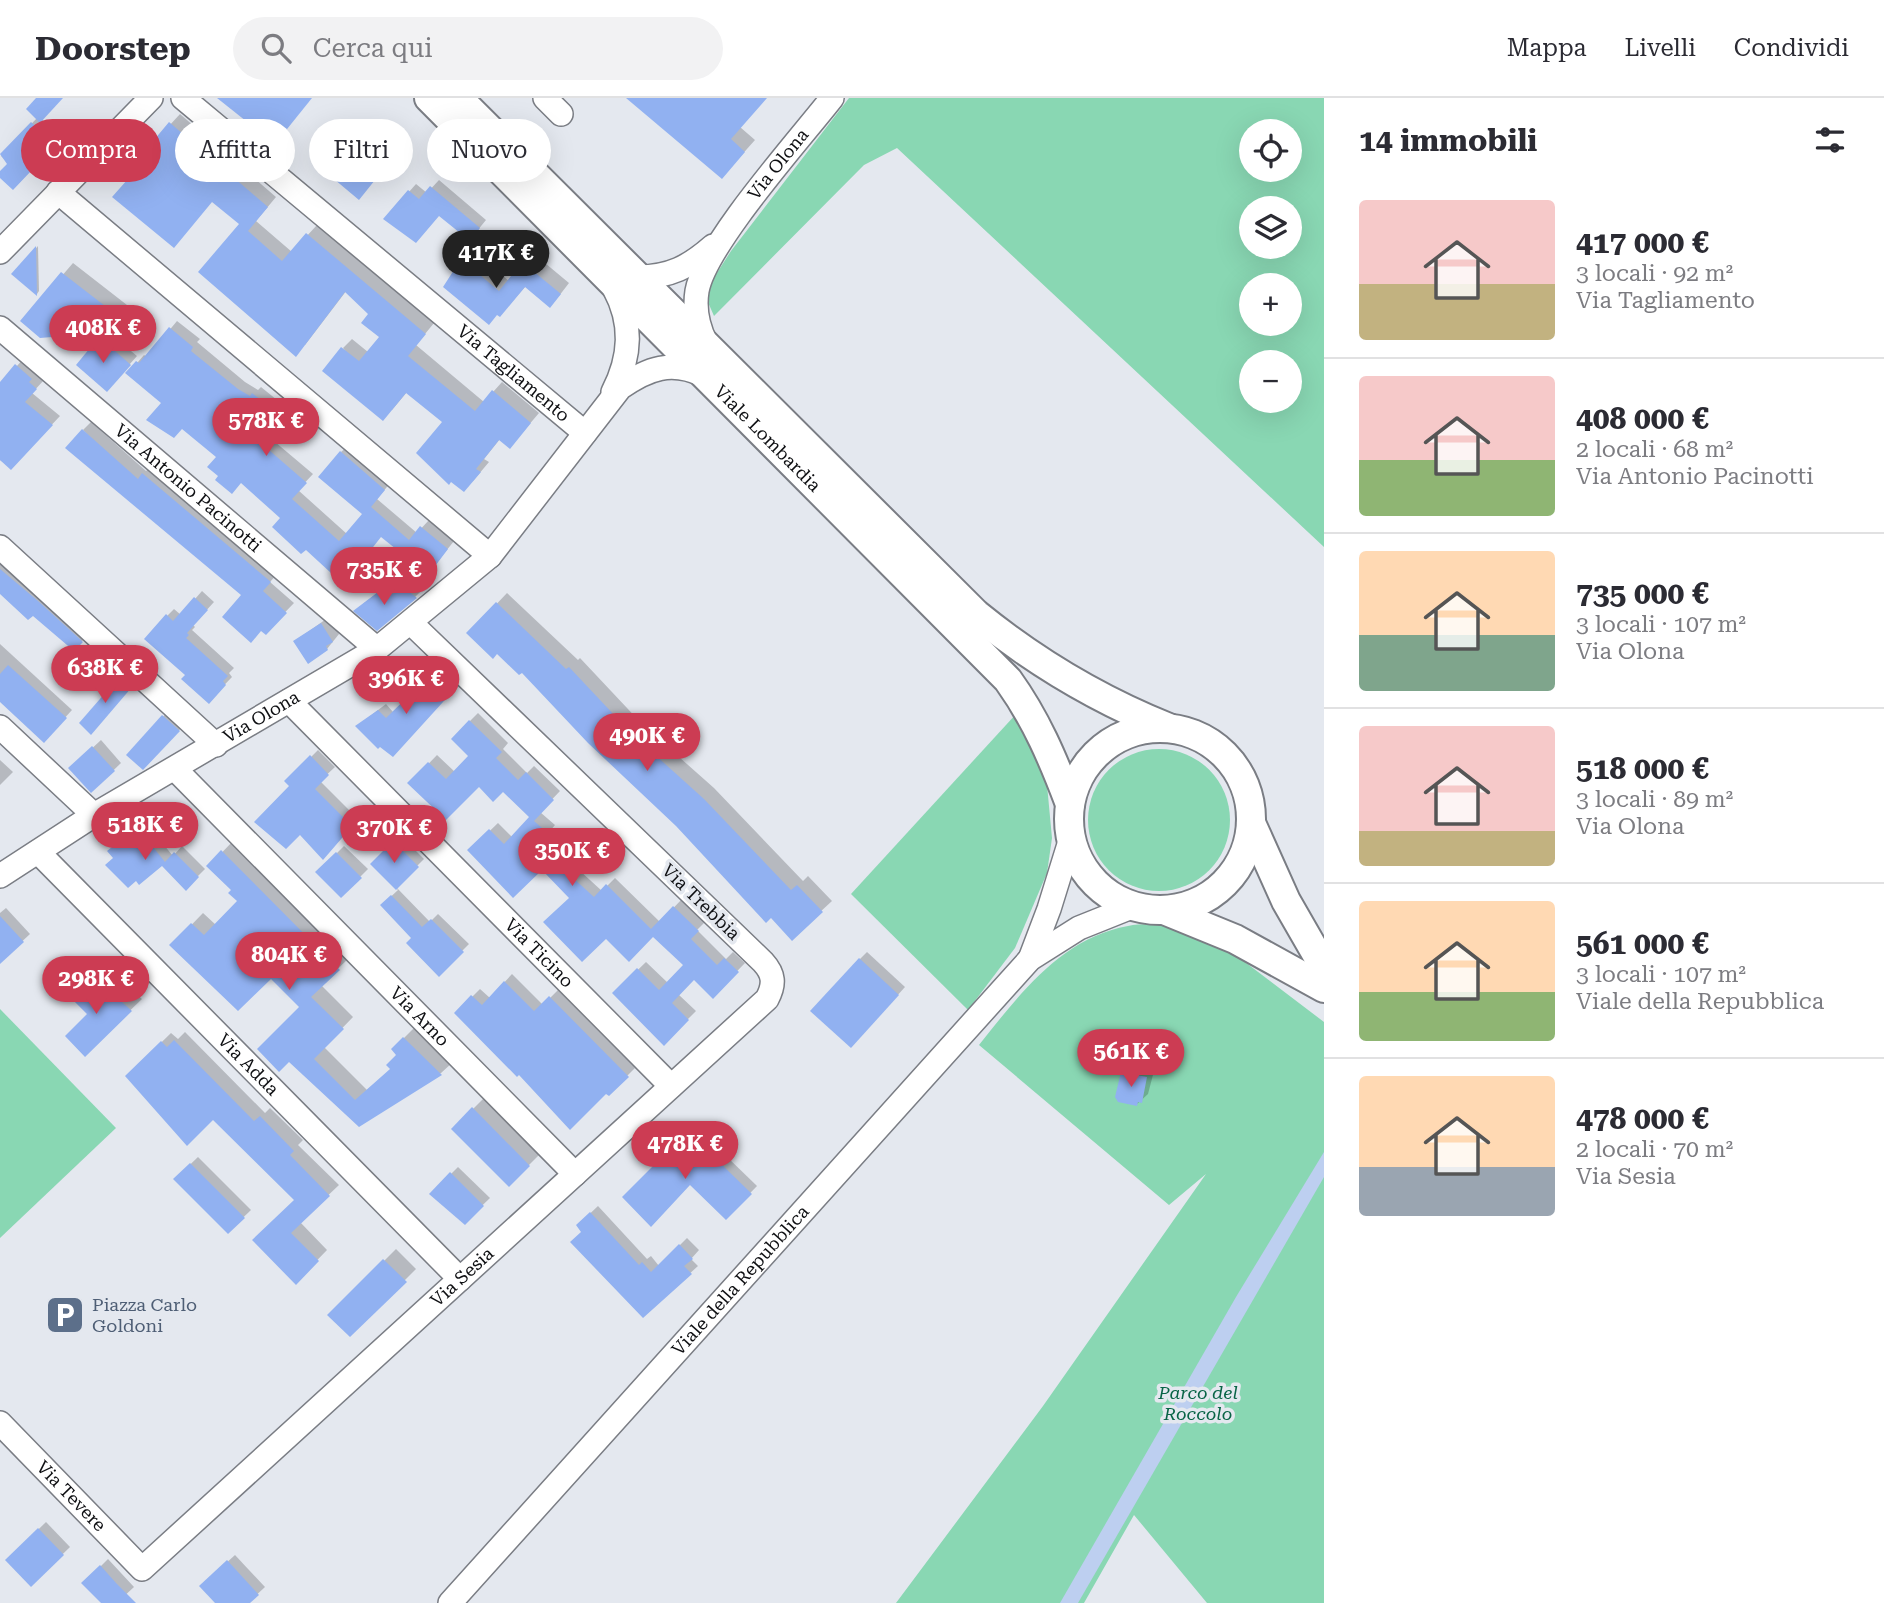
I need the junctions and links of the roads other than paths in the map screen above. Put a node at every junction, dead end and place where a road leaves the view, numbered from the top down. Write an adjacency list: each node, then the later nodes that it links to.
1 (151, 98): 6 (street)
2 (183, 98): 15 (street, Via Tagliamento)
3 (429, 98): 10 (main road, Viale Lombardia)
4 (458, 98): 9 (main road, Viale Lombardia)
5 (832, 98): 7 (street, Via Olona)
6 (58, 192): 8 (street); 17 (street)
7 (726, 234): 9 (street, Via Olona); 12 (street, Via Olona)
8 (5, 237)
9 (638, 277): 12 (main road, Viale Lombardia)
10 (609, 279): 13 (main road, Viale Lombardia); 14 (street, Via Olona)
11 (0, 328): 19 (street, Via Antonio Pacinotti)
12 (709, 349): 22 (main road, Viale Lombardia)
13 (708, 377): 14 (street, Via Olona); 25 (main road, Viale Lombardia)
14 (608, 401): 15 (street, Via Olona)
15 (585, 433): 17 (street, Via Olona)
16 (0, 547): 23 (street)
17 (490, 556): 18 (street, Via Olona)
18 (411, 624): 19 (street, Via Olona); 35 (street, Via Trebbia)
19 (377, 649): 20 (street, Via Olona)
20 (289, 701): 23 (street, Via Olona); 37 (street, Via Ticino)
21 (0, 727): 26 (street)
22 (1169, 728): 25 (main road); 27 (main road)
23 (216, 745): 24 (street, Via Olona)
24 (175, 769): 26 (street, Via Olona); 38 (street, Via Arno)
25 (1070, 804): 28 (main road)
26 (94, 816): 29 (street, Via Olona)
27 (1251, 823): 32 (main road); 34 (main road)
28 (1071, 838): 31 (main road); 33 (street)
29 (38, 852): 30 (street, Via Olona); 39 (street, Via Adda)
30 (0, 876)
31 (1134, 906): 32 (main road); 33 (street)
32 (1164, 910): 36 (main road)
33 (1030, 958): 42 (street, Viale della Repubblica)
34 (1324, 967)
35 (774, 980): 37 (street, Via Sesia)
36 (1324, 988)
37 (671, 1086): 38 (street, Via Sesia)
38 (575, 1174): 39 (street, Via Sesia)
39 (460, 1279): 41 (street, Via Sesia)
40 (0, 1423): 41 (street, Via Tevere)
41 (142, 1569)
42 (450, 1603)

